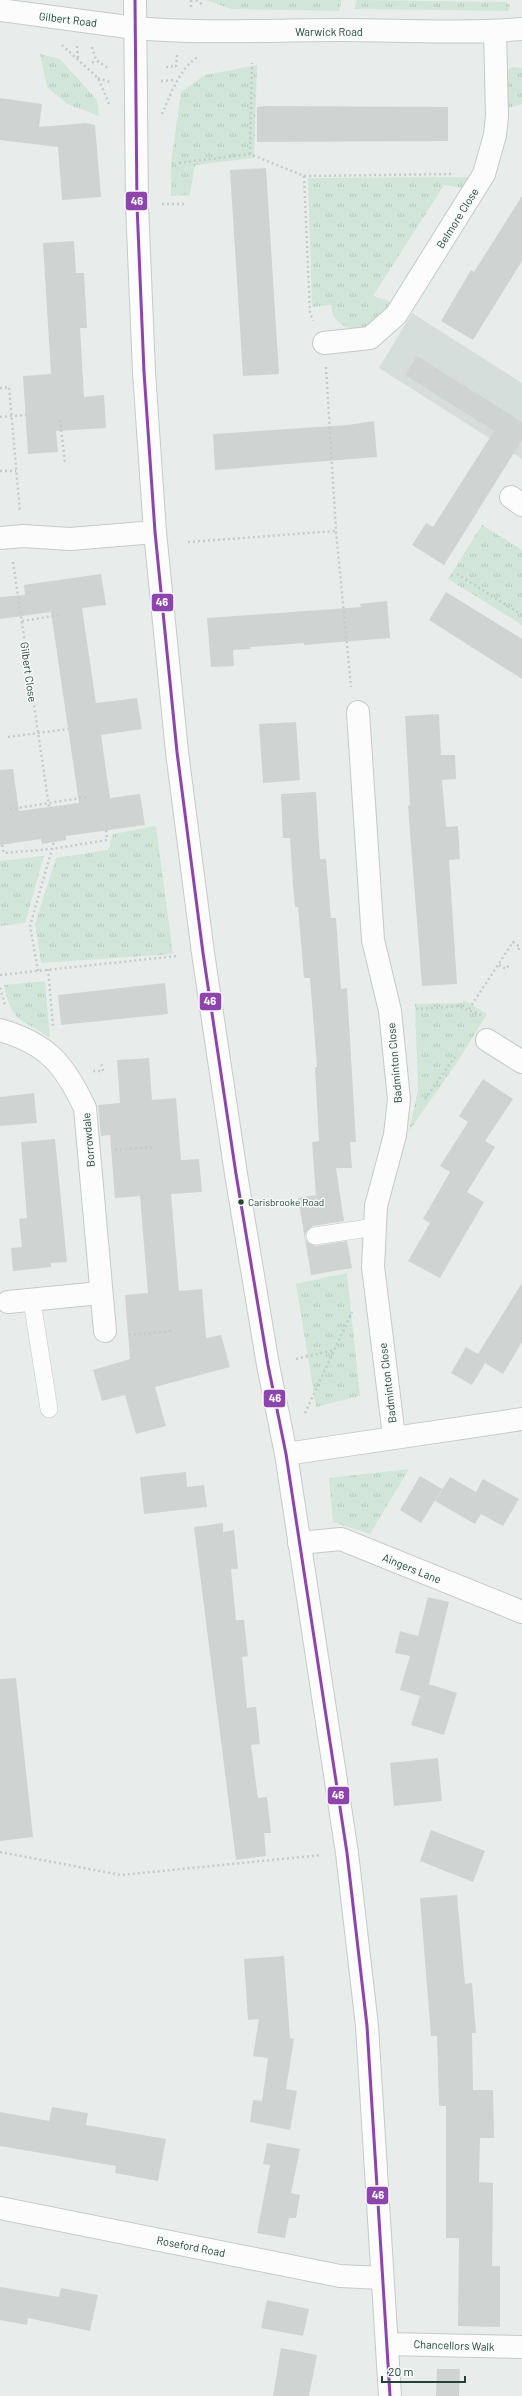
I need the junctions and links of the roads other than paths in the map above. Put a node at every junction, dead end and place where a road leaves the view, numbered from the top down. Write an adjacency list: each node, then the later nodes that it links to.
1 (135, 0): 3 (street)
2 (0, 10): 3 (street, Gilbert Road)
3 (135, 28): 5 (street, Warwick Road); 7 (street)
4 (522, 29): 5 (street, Warwick Road)
5 (495, 32): 6 (street, Belmore Close)
6 (324, 342)
7 (155, 532): 8 (street); 22 (street)
8 (11, 537)
9 (358, 712): 13 (street, Badminton Close)
10 (0, 1030): 15 (street, Borrowdale)
11 (487, 1040): 12 (street)
12 (522, 1062)
13 (375, 1227): 14 (lane); 21 (street, Badminton Close)
14 (315, 1236)
15 (100, 1293): 16 (street); 18 (street, Borrowdale)
16 (32, 1301): 17 (street); 19 (lane)
17 (8, 1302)
18 (105, 1331)
19 (49, 1409)
20 (522, 1420): 21 (street)
21 (394, 1436): 22 (street)
22 (286, 1454): 23 (street)
23 (299, 1543): 24 (street, Aingers Lane); 26 (street)
24 (522, 1612)
25 (0, 2208): 26 (street, Roseford Road)
26 (382, 2278): 27 (street)
27 (387, 2344): 28 (street, Chancellors Walk); 29 (street)
28 (522, 2347)
29 (390, 2396)

